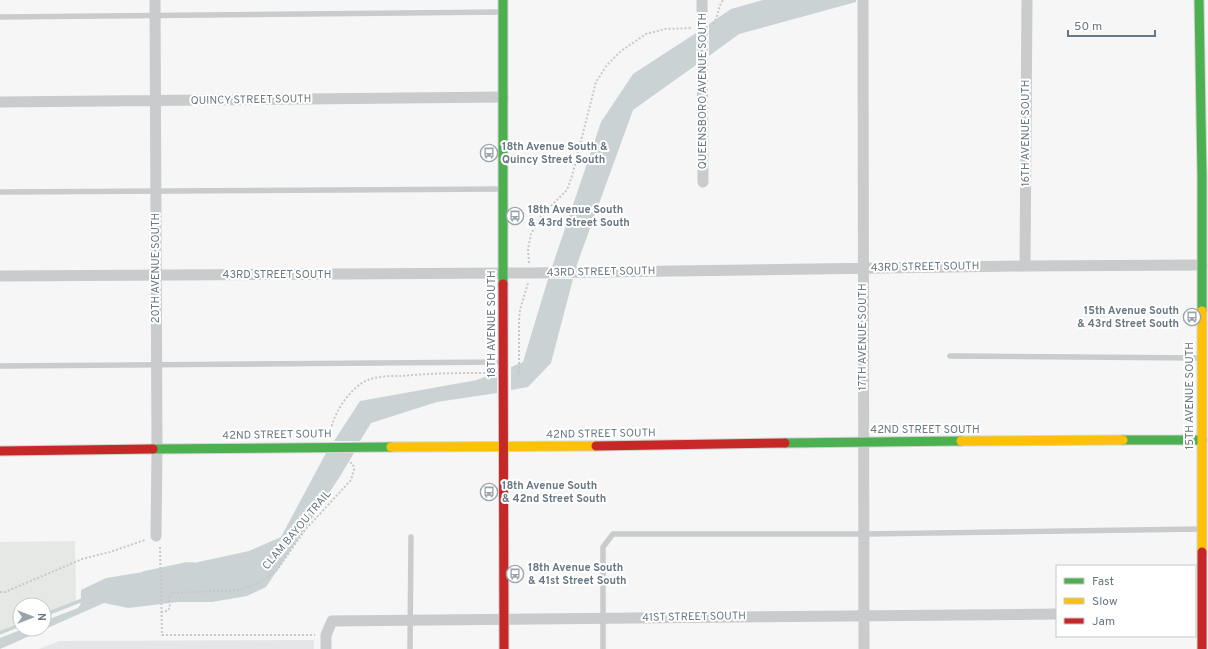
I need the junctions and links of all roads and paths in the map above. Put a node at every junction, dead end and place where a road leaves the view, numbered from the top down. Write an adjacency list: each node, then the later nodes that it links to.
1 (155, 0): 9 (street, 20TH AVENUE SOUTH)
2 (503, 0): 8 (street, 18TH AVENUE SOUTH)
3 (702, 0): 11 (street, QUEENSBORO AVENUE SOUTH)
4 (723, 0): 11 (path)
5 (863, 0): 22 (street, 17TH AVENUE SOUTH)
6 (1027, 0): 21 (street, 16TH AVENUE SOUTH)
7 (1199, 0): 15 (street, 15TH AVENUE SOUTH)
8 (503, 12): 9 (lane); 12 (street, 18TH AVENUE SOUTH)
9 (155, 16): 10 (lane); 13 (street, 20TH AVENUE SOUTH)
10 (0, 17)
11 (702, 28): 16 (street, QUEENSBORO AVENUE SOUTH); 24 (path)
12 (503, 97): 13 (street, QUINCY STREET SOUTH); 17 (street, 18TH AVENUE SOUTH)
13 (155, 101): 14 (street, QUINCY STREET SOUTH); 18 (street, 20TH AVENUE SOUTH)
14 (0, 102)
15 (1205, 177): 20 (street, 15TH AVENUE SOUTH)
16 (703, 182)
17 (504, 189): 18 (lane); 23 (street, 18TH AVENUE SOUTH)
18 (155, 191): 19 (lane); 26 (street, 20TH AVENUE SOUTH)
19 (0, 192)
20 (1202, 265): 21 (street, 43RD STREET SOUTH); 28 (street, 15TH AVENUE SOUTH)
21 (1025, 266): 22 (street, 43RD STREET SOUTH)
22 (864, 268): 24 (street, 43RD STREET SOUTH); 34 (street, 17TH AVENUE SOUTH)
23 (504, 273): 24 (street, 43RD STREET SOUTH); 26 (street, 43RD STREET SOUTH); 29 (street, 18TH AVENUE SOUTH)
24 (530, 273): 32 (path)
25 (0, 276): 26 (street, 43RD STREET SOUTH)
26 (155, 276): 31 (street, 20TH AVENUE SOUTH)
27 (950, 356): 28 (lane)
28 (1202, 358): 33 (street, 15TH AVENUE SOUTH)
29 (504, 362): 31 (lane); 32 (street, 18TH AVENUE SOUTH)
30 (0, 366): 31 (lane)
31 (156, 366): 37 (street, 20TH AVENUE SOUTH)
32 (504, 373): 35 (path); 36 (street, 18TH AVENUE SOUTH)
33 (1202, 440): 34 (street, 42ND STREET SOUTH); 40 (street, 15TH AVENUE SOUTH)
34 (863, 442): 36 (street, 42ND STREET SOUTH); 41 (street, 17TH AVENUE SOUTH)
35 (328, 447): 36 (street, 42ND STREET SOUTH); 37 (street, 42ND STREET SOUTH)
36 (504, 447): 50 (street, 18TH AVENUE SOUTH)
37 (157, 449): 38 (street, 42ND STREET SOUTH); 43 (street, 20TH AVENUE SOUTH)
38 (0, 451)
39 (341, 462): 45 (path, CLAM BAYOU TRAIL)
40 (1202, 529): 41 (lane); 47 (street, 15TH AVENUE SOUTH)
41 (864, 534): 48 (street, 17TH AVENUE SOUTH); 49 (lane)
42 (411, 537): 51 (lane)
43 (158, 539): 44 (path); 45 (path)
44 (0, 592)
45 (161, 612): 52 (path)
46 (1056, 614): 48 (street, 41ST STREET SOUTH)
47 (1199, 614): 58 (street, 15TH AVENUE SOUTH)
48 (864, 615): 49 (street, 41ST STREET SOUTH); 57 (street, 17TH AVENUE SOUTH)
49 (602, 619): 50 (street, 41ST STREET SOUTH); 56 (lane)
50 (504, 620): 51 (street, 41ST STREET SOUTH); 55 (street, 18TH AVENUE SOUTH)
51 (410, 621): 52 (street, 41ST STREET SOUTH); 54 (lane)
52 (326, 634): 53 (street)
53 (326, 649)
54 (410, 649)
55 (504, 649)
56 (603, 649)
57 (864, 649)
58 (1202, 649)

